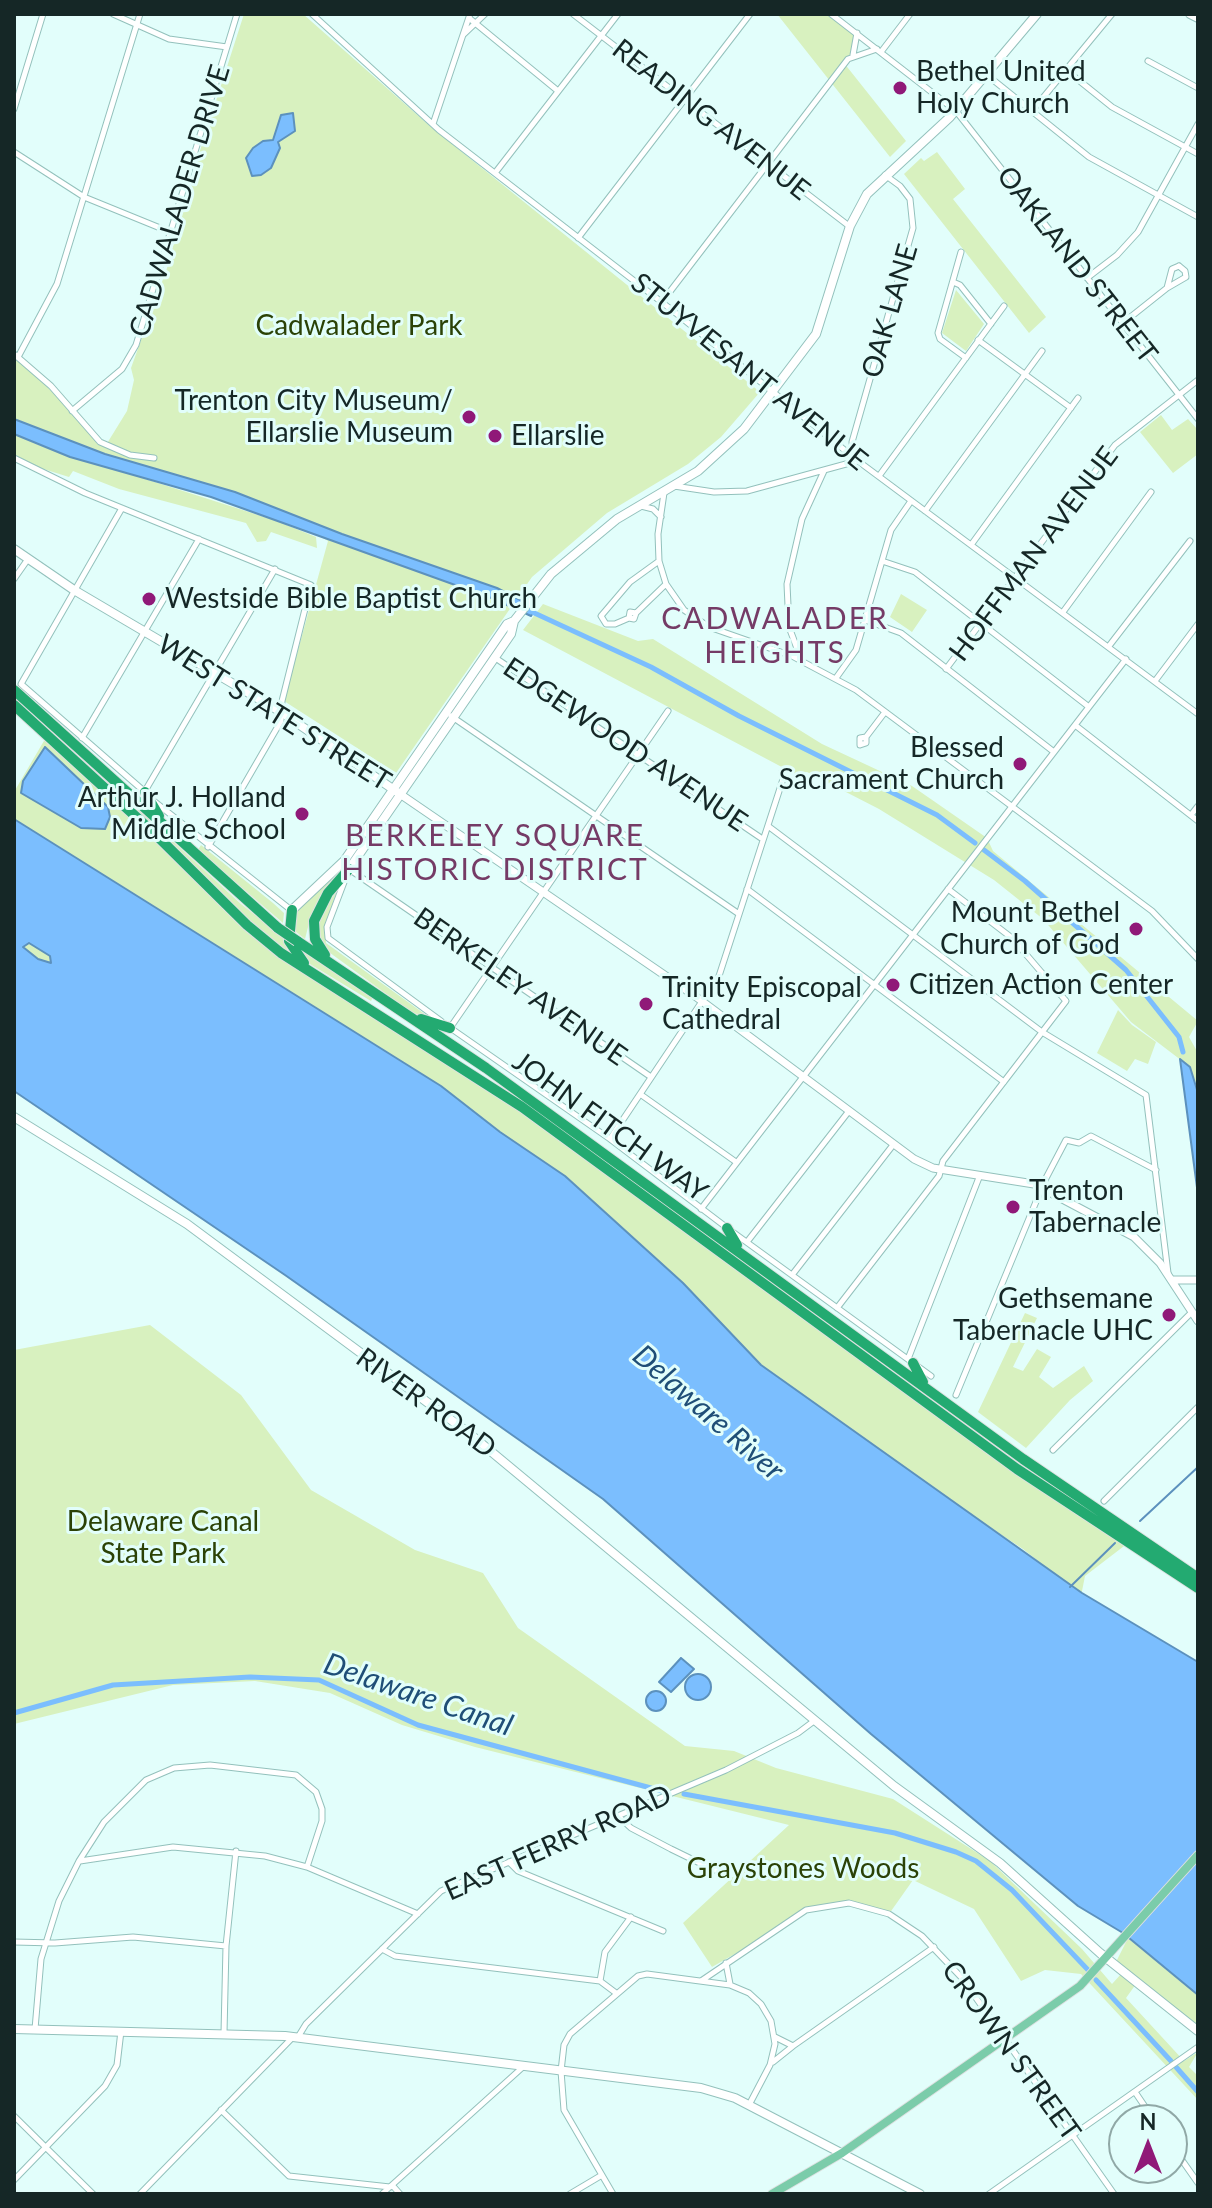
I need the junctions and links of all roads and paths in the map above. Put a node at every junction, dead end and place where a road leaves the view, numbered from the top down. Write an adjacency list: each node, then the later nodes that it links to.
1 (43, 14): 31 (street)
2 (113, 14): 17 (street)
3 (140, 14): 17 (street)
4 (237, 14): 22 (street, CADWALADER DRIVE)
5 (312, 14): 34 (street, STUYVESANT AVENUE)
6 (485, 14): 18 (street)
7 (573, 14): 21 (street, READING AVENUE)
8 (618, 14): 21 (street)
9 (910, 14): 23 (street)
10 (1037, 14): 27 (main road)
11 (1112, 14): 26 (street)
12 (1190, 14): 16 (main road)
13 (748, 15): 30 (street)
14 (835, 15): 19 (street, OAKLAND STREET)
15 (469, 16): 18 (street); 20 (street)
16 (1198, 18)
17 (136, 26): 22 (street); 43 (street)
18 (474, 26): 20 (street); 29 (street)
19 (857, 33): 23 (street, OAKLAND STREET); 24 (street)
20 (464, 35): 34 (street)
21 (601, 36): 29 (street); 30 (street, READING AVENUE)
22 (227, 47): 46 (street, CADWALADER DRIVE)
23 (879, 51): 24 (street); 32 (street, OAKLAND STREET)
24 (852, 56): 39 (street)
25 (1148, 61): 28 (street)
26 (1066, 70): 33 (street); 36 (street)
27 (987, 75): 32 (main road); 33 (street)
28 (1198, 88)
29 (558, 91): 40 (street)
30 (684, 100): 39 (street, READING AVENUE); 47 (street)
31 (14, 109)
32 (956, 111): 41 (main road); 49 (street, OAKLAND STREET)
33 (1032, 111): 42 (street)
34 (433, 124): 40 (street, STUYVESANT AVENUE)
35 (1198, 124): 36 (street)
36 (1186, 147): 38 (street); 42 (street)
37 (14, 152): 43 (street)
38 (1198, 154)
39 (767, 164): 45 (street, READING AVENUE); 52 (street)
40 (495, 173): 47 (street, STUYVESANT AVENUE)
41 (885, 175): 45 (main road); 70 (street, OAK LANE)
42 (1159, 196): 44 (street); 49 (street)
43 (84, 197): 46 (street); 58 (street)
44 (1198, 217)
45 (850, 226): 62 (main road)
46 (170, 232): 66 (street, CADWALADER DRIVE)
47 (578, 238): 52 (street, STUYVESANT AVENUE)
48 (961, 252): 50 (street)
49 (1087, 278): 54 (street, OAKLAND STREET)
50 (953, 282): 55 (street); 59 (street)
51 (1167, 288): 51 (street); 54 (street)
52 (662, 302): 62 (street, STUYVESANT AVENUE)
53 (1004, 306): 55 (street)
54 (1123, 323): 63 (street, OAKLAND STREET)
55 (991, 324): 56 (street)
56 (978, 340): 59 (street); 60 (street)
57 (1042, 351): 60 (street)
58 (16, 355): 66 (street)
59 (966, 358): 72 (street)
60 (1025, 374): 65 (street); 79 (street)
61 (1198, 380): 63 (street, HOFFMAN AVENUE)
62 (772, 391): 70 (street, STUYVESANT AVENUE); 73 (main road)
63 (1179, 395): 67 (street, OAKLAND STREET); 89 (street, HOFFMAN AVENUE)
64 (1078, 398): 65 (street)
65 (1071, 408): 83 (street)
66 (72, 411): 69 (street)
67 (1198, 419)
68 (14, 458): 78 (street)
69 (154, 458)
70 (856, 459): 71 (street); 72 (street, STUYVESANT AVENUE)
71 (824, 471): 73 (street); 101 (street)
72 (879, 476): 76 (street, STUYVESANT AVENUE)
73 (674, 486): 75 (main road)
74 (1151, 492): 93 (street)
75 (664, 493): 77 (main road); 80 (street)
76 (911, 501): 79 (street, STUYVESANT AVENUE); 87 (street)
77 (640, 506): 80 (street); 99 (main road)
78 (122, 508): 81 (street); 92 (street)
79 (925, 511): 83 (street, STUYVESANT AVENUE)
80 (661, 517): 86 (street)
81 (199, 539): 88 (street); 97 (street)
82 (1190, 541): 98 (street)
83 (971, 545): 89 (street, STUYVESANT AVENUE)
84 (14, 549): 85 (main road, WEST STATE STREET)
85 (28, 559): 90 (street); 92 (main road, WEST STATE STREET)
86 (659, 561): 91 (street); 91 (street)
87 (882, 561): 94 (street); 95 (street)
88 (275, 569): 103 (street); 110 (street)
89 (1016, 577): 93 (street, STUYVESANT AVENUE); 95 (street, HOFFMAN AVENUE)
90 (14, 579)
91 (666, 584): 101 (street)
92 (74, 590): 97 (main road, WEST STATE STREET); 106 (street)
93 (1063, 612): 98 (street, STUYVESANT AVENUE)
94 (865, 620): 102 (street); 104 (street)
95 (982, 624): 102 (street, HOFFMAN AVENUE); 108 (street)
96 (1198, 624): 105 (street)
97 (145, 631): 103 (main road, WEST STATE STREET); 116 (street)
98 (1109, 646): 100 (street, STUYVESANT AVENUE)
99 (492, 655): 113 (main road); 118 (street, EDGEWOOD AVENUE)
100 (1126, 659): 105 (street, STUYVESANT AVENUE); 108 (street)
101 (801, 660): 104 (street)
102 (946, 669): 117 (street)
103 (214, 672): 110 (main road, WEST STATE STREET); 120 (street)
104 (836, 678): 111 (street)
105 (1155, 681): 112 (street, STUYVESANT AVENUE)
106 (17, 687): 116 (street); 129 (highway, JOHN FITCH WAY)
107 (14, 705): 142 (highway, JOHN FITCH WAY)
108 (1089, 707): 114 (street)
109 (668, 711): 118 (street)
110 (281, 712): 121 (main road, WEST STATE STREET); 130 (street)
111 (885, 712): 115 (street); 122 (street)
112 (1198, 714)
113 (450, 716): 121 (main road); 125 (street)
114 (1075, 725): 117 (street); 124 (street)
115 (866, 737)
116 (82, 738): 120 (street)
117 (1054, 752): 122 (street)
118 (637, 756): 125 (street); 128 (street, EDGEWOOD AVENUE)
119 (782, 772): 127 (street)
120 (145, 792): 129 (highway); 130 (street)
121 (397, 792): 131 (main road); 134 (street, WEST STATE STREET); 135 (main road)
122 (1012, 804): 133 (street); 138 (street)
123 (1198, 806): 124 (street)
124 (1191, 815): 126 (street)
125 (596, 816): 134 (street); 136 (street)
126 (1198, 821)
127 (768, 826): 128 (street); 137 (street, EDGEWOOD AVENUE)
128 (761, 838): 132 (street)
129 (184, 844): 139 (highway, JOHN FITCH WAY, bridge)
130 (208, 847): 135 (street)
131 (349, 869): 139 (highway); 140 (street, BERKELEY AVENUE); 145 (street)
132 (747, 889): 136 (street); 141 (street)
133 (948, 889): 137 (street); 146 (street)
134 (544, 892): 140 (street); 143 (street, WEST STATE STREET)
135 (292, 910): 142 (highway)
136 (739, 914): 143 (street)
137 (913, 935): 141 (street); 146 (street, EDGEWOOD AVENUE)
138 (1198, 959)
139 (334, 966): 144 (highway, JOHN FITCH WAY)
140 (492, 966): 145 (street); 148 (street, BERKELEY AVENUE)
141 (874, 984): 147 (street); 149 (street)
142 (351, 997): 178 (highway, JOHN FITCH WAY)
143 (703, 1002): 147 (street, WEST STATE STREET); 148 (street)
144 (407, 1015): 145 (highway); 162 (highway, JOHN FITCH WAY)
145 (450, 1028): 153 (street)
146 (1042, 1032): 149 (street); 157 (street, EDGEWOOD AVENUE)
147 (804, 1075): 151 (street, WEST STATE STREET); 155 (street)
148 (651, 1077): 150 (street)
149 (1004, 1082): 156 (street)
150 (640, 1094): 153 (street); 155 (street)
151 (849, 1111): 154 (street, WEST STATE STREET); 162 (street)
152 (14, 1117): 179 (main road, RIVER ROAD)
153 (610, 1139): 160 (street)
154 (893, 1145): 156 (street, WEST STATE STREET); 165 (street)
155 (736, 1162): 160 (street)
156 (940, 1169): 158 (street, WEST STATE STREET); 168 (street)
157 (1157, 1170): 159 (street); 163 (street)
158 (980, 1174): 159 (street, WEST STATE STREET); 171 (street)
159 (1043, 1187): 164 (street, WEST STATE STREET); 173 (street)
160 (701, 1209): 161 (street)
161 (727, 1228): 162 (highway)
162 (745, 1247): 165 (street); 172 (highway, JOHN FITCH WAY)
163 (1166, 1255): 164 (street); 166 (street)
164 (1157, 1259): 166 (street, WEST STATE STREET)
165 (792, 1275): 168 (street)
166 (1170, 1277): 167 (street); 169 (street, WEST STATE STREET)
167 (1198, 1280)
168 (837, 1308): 171 (street)
169 (1195, 1309): 170 (street, WEST STATE STREET); 175 (street)
170 (1198, 1321)
171 (911, 1361): 172 (highway)
172 (929, 1381): 177 (highway, JOHN FITCH WAY)
173 (956, 1395)
174 (1198, 1407): 176 (street)
175 (1053, 1450)
176 (1104, 1501)
177 (1198, 1578)
178 (1198, 1588)
179 (814, 1721): 180 (street, EAST FERRY ROAD); 195 (main road, RIVER ROAD)
180 (618, 1816): 184 (street, EAST FERRY ROAD); 186 (street)
181 (236, 1851): 183 (street); 185 (street); 192 (street)
182 (1198, 1855): 195 (main road)
183 (79, 1861): 185 (street); 191 (street)
184 (509, 1862): 187 (street, EAST FERRY ROAD); 188 (street)
185 (307, 1867): 187 (street)
186 (727, 1871)
187 (418, 1914): 194 (street, EAST FERRY ROAD)
188 (631, 1917): 189 (street); 197 (street)
189 (663, 1931)
190 (14, 1942): 191 (street)
191 (44, 1943): 192 (street); 202 (street)
192 (226, 1946): 205 (street)
193 (934, 1947): 196 (street, CROWN STREET); 208 (street, CROWN STREET); 209 (street)
194 (382, 1949): 197 (street); 206 (street, EAST FERRY ROAD)
195 (1108, 1959): 204 (main road, RIVER ROAD); 208 (main road)
196 (726, 1962): 198 (street, CROWN STREET); 199 (street)
197 (600, 1981): 200 (street)
198 (701, 1981): 199 (street); 200 (street)
199 (730, 1985): 207 (street)
200 (616, 1993): 213 (street)
201 (14, 2029): 202 (main road)
202 (35, 2029): 203 (main road)
203 (122, 2030): 205 (main road); 220 (street)
204 (1198, 2031)
205 (224, 2033): 206 (main road)
206 (295, 2037): 212 (main road); 217 (street, EAST FERRY ROAD)
207 (775, 2037): 209 (street); 211 (street)
208 (1006, 2039): 219 (street, CROWN STREET); 221 (main road)
209 (793, 2046): 211 (street)
210 (1198, 2047): 214 (street)
211 (770, 2065): 216 (street)
212 (525, 2066): 213 (main road); 224 (street)
213 (561, 2071): 216 (main road); 222 (street)
214 (1135, 2092): 215 (street); 219 (street)
215 (1143, 2104)
216 (749, 2106): 221 (main road)
217 (221, 2110): 224 (street); 226 (street, EAST FERRY ROAD)
218 (14, 2116): 220 (street)
219 (1073, 2136): 233 (street); 234 (street, CROWN STREET)
220 (45, 2147): 223 (street); 225 (street)
221 (842, 2153): 231 (main road); 232 (main road)
222 (602, 2175): 229 (street); 230 (street)
223 (14, 2180)
224 (391, 2186): 227 (street); 228 (street)
225 (93, 2194)
226 (140, 2194)
227 (382, 2194)
228 (400, 2194)
229 (570, 2194)
230 (613, 2194)
231 (772, 2194)
232 (920, 2194)
233 (989, 2194)
234 (1114, 2194)

